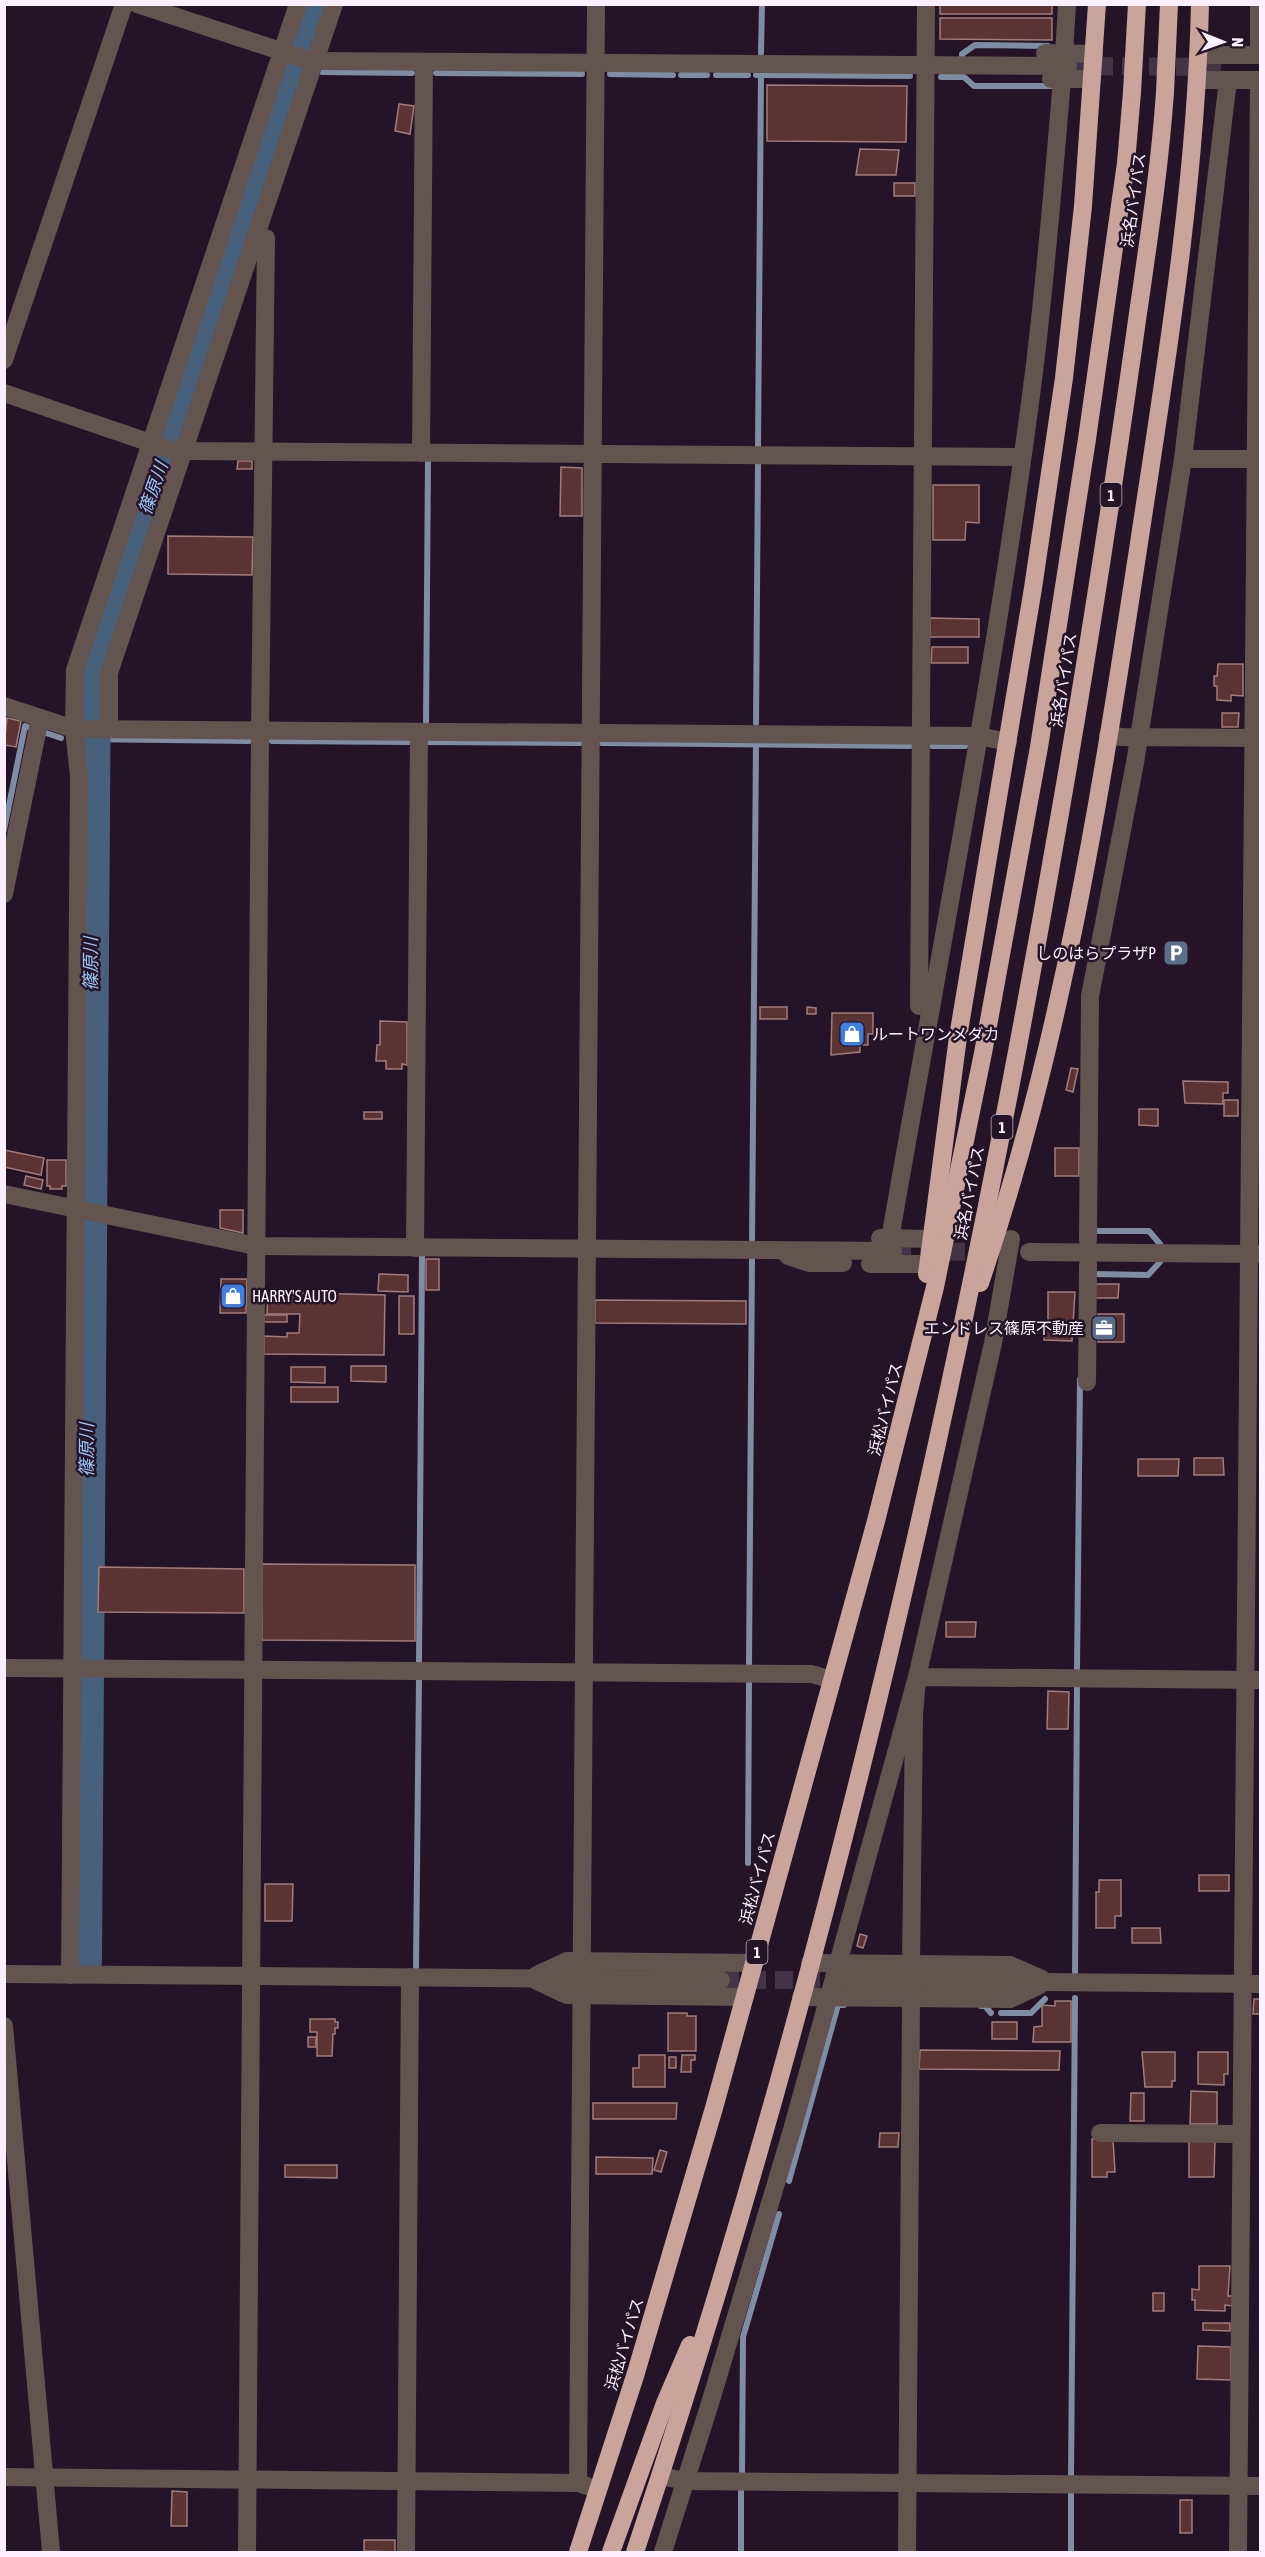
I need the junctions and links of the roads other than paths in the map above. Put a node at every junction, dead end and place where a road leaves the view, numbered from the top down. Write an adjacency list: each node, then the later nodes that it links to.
1 (124, 4): 26 (street)
2 (137, 4): 13 (street)
3 (298, 4): 13 (street)
4 (334, 4): 16 (street)
5 (596, 4): 18 (street)
6 (926, 4): 19 (street)
7 (1067, 4): 20 (street)
8 (1096, 4): 14 (highway)
9 (1137, 4): 69 (highway, 浜名バイパス / 1, bridge)
10 (1169, 4): 70 (highway, 浜名バイパス / 1, bridge)
11 (1200, 4): 15 (highway)
12 (1260, 4): 21 (street)
13 (285, 53): 16 (street); 28 (street)
14 (1094, 54): 20 (street); 23 (highway)
15 (1198, 55): 21 (street); 24 (highway)
16 (312, 61): 17 (street); 25 (street)
17 (424, 62): 18 (street); 31 (street)
18 (596, 63): 19 (street); 32 (street)
19 (926, 65): 20 (street); 33 (street)
20 (1065, 66): 23 (street); 34 (street)
21 (1260, 68): 22 (street); 36 (street)
22 (1225, 74): 24 (street); 35 (street)
23 (1092, 79): 49 (highway)
24 (1197, 80): 45 (highway)
25 (256, 235): 29 (street); 30 (street)
26 (4, 360)
27 (4, 393): 28 (street)
28 (153, 444): 29 (street); 39 (street)
29 (181, 452): 30 (street); 40 (street)
30 (264, 452): 31 (street); 41 (street)
31 (421, 453): 32 (street)
32 (593, 454): 33 (street); 43 (street)
33 (923, 456): 34 (street); 44 (street)
34 (1021, 457): 46 (street)
35 (1183, 459): 36 (street); 47 (street)
36 (1258, 459): 48 (street)
37 (4, 706): 38 (street)
38 (40, 718): 39 (street); 50 (street)
39 (77, 729): 40 (street); 53 (street)
40 (106, 729): 41 (street)
41 (260, 731): 42 (street); 58 (street)
42 (419, 732): 43 (street); 59 (street)
43 (591, 733): 44 (street); 60 (street)
44 (921, 735): 46 (street); 51 (street)
45 (1108, 735): 47 (street); 55 (highway)
46 (978, 736): 49 (street); 51 (street)
47 (1139, 737): 48 (street); 56 (street)
48 (1257, 738): 64 (street)
49 (1008, 742): 54 (highway)
50 (4, 894)
51 (930, 1008): 57 (street)
52 (4, 1194): 53 (street)
53 (84, 1211): 58 (street); 73 (street)
54 (931, 1239): 57 (street); 65 (highway)
55 (1003, 1239): 56 (street); 66 (highway); 67 (street)
56 (1088, 1240): 63 (street)
57 (891, 1245): 61 (street)
58 (256, 1246): 59 (street); 74 (street)
59 (415, 1248): 60 (street)
60 (587, 1249): 61 (street); 75 (street)
61 (772, 1250): 65 (street)
62 (1029, 1252): 63 (street)
63 (1158, 1253): 64 (street); 68 (street)
64 (1255, 1254): 78 (street)
65 (928, 1264): 69 (highway)
66 (987, 1264): 67 (street); 70 (highway)
67 (1007, 1264): 68 (street); 76 (street)
68 (1088, 1265): 71 (street)
69 (920, 1348): 77 (highway, 浜松バイパス / 1)
70 (955, 1356): 80 (highway, 1)
71 (1087, 1382)
72 (4, 1668): 73 (street)
73 (81, 1669): 74 (street); 84 (street)
74 (253, 1670): 75 (street); 85 (street)
75 (584, 1672): 77 (street); 88 (street)
76 (917, 1677): 78 (street); 81 (street); 82 (street)
77 (832, 1680): 79 (highway, 浜松バイパス / 1)
78 (1253, 1680): 91 (street)
79 (754, 1963): 88 (street); 92 (highway, 浜松バイパス / 1)
80 (810, 1963): 82 (street); 93 (highway, 1)
81 (912, 1964): 82 (street); 90 (street)
82 (840, 1972): 90 (street); 94 (street)
83 (4, 1974): 84 (street)
84 (70, 1975): 85 (street)
85 (251, 1976): 86 (street); 103 (street)
86 (410, 1977): 87 (street); 104 (street)
87 (530, 1978): 88 (street); 88 (street)
88 (581, 1978): 89 (street); 92 (street); 106 (street)
89 (721, 1980)
90 (1047, 1982): 91 (street); 95 (street)
91 (1252, 1984): 98 (street)
92 (745, 1997): 110 (highway, 浜松バイパス / 1)
93 (801, 1997): 94 (street); 99 (highway, 1)
94 (828, 1997): 95 (street); 105 (street)
95 (911, 1998): 107 (street)
96 (4, 2026): 102 (street)
97 (1100, 2133): 98 (street)
98 (1241, 2134): 108 (street)
99 (727, 2258): 100 (highway, 1); 115 (highway)
100 (660, 2476): 105 (street); 116 (highway, 1)
101 (4, 2477): 102 (street)
102 (44, 2477): 103 (street); 111 (street)
103 (247, 2480): 104 (street); 112 (street)
104 (406, 2481): 106 (street); 113 (street)
105 (686, 2481): 107 (street); 117 (street)
106 (578, 2483): 110 (street)
107 (907, 2483): 108 (street); 118 (street)
108 (1239, 2486): 109 (street); 119 (street)
109 (1260, 2486)
110 (598, 2489): 114 (highway, 浜松バイパス / 1)
111 (51, 2553)
112 (247, 2553)
113 (406, 2553)
114 (578, 2553)
115 (611, 2553)
116 (635, 2553)
117 (663, 2553)
118 (907, 2553)
119 (1238, 2553)

